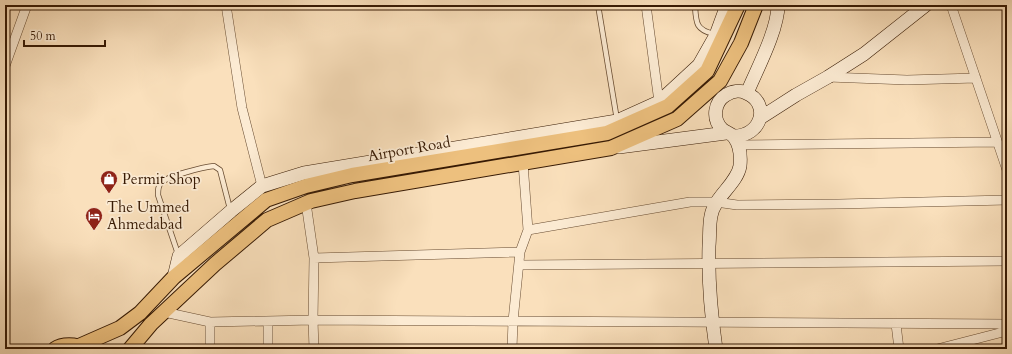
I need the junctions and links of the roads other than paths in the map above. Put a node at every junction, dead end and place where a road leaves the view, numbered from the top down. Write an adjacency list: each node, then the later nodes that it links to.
1 (27, 5): 13 (street)
2 (226, 5): 27 (street)
3 (598, 5): 21 (lane)
4 (646, 5): 19 (street)
5 (727, 5): 12 (street)
6 (738, 5): 39 (main road, Airport Road)
7 (756, 5): 16 (main road)
8 (926, 5): 14 (street)
9 (951, 5): 15 (street)
10 (694, 6): 12 (lane)
11 (780, 8): 17 (street)
12 (716, 35): 19 (street)
13 (5, 66)
14 (828, 77): 15 (street); 20 (street)
15 (976, 78): 23 (street)
16 (707, 93): 18 (street); 24 (main road)
17 (747, 93): 18 (street); 20 (street)
18 (719, 101): 22 (street)
19 (659, 102): 21 (street)
20 (760, 118): 22 (street)
21 (617, 121): 27 (street)
22 (732, 138): 23 (street); 24 (street); 29 (street)
23 (998, 142): 26 (street)
24 (611, 148): 25 (main road)
25 (523, 163): 30 (main road); 32 (street)
26 (1007, 170)
27 (262, 186): 31 (street)
28 (1007, 200): 29 (street)
29 (716, 202): 32 (street); 37 (street)
30 (306, 203): 35 (street); 40 (main road)
31 (231, 211): 34 (street); 34 (lane)
32 (528, 230): 33 (street)
33 (520, 252): 35 (street); 38 (street)
34 (179, 256): 39 (street)
35 (314, 258): 41 (street)
36 (1007, 261): 37 (street)
37 (709, 264): 38 (street); 45 (street)
38 (520, 265): 43 (street)
39 (174, 277): 50 (main road, Airport Road)
40 (164, 312): 44 (street); 46 (main road)
41 (312, 320): 42 (street); 43 (street); 56 (street)
42 (268, 321): 44 (street); 55 (street)
43 (513, 321): 45 (street); 57 (street)
44 (210, 322): 54 (street)
45 (712, 323): 47 (street); 58 (street)
46 (151, 324): 52 (main road); 53 (main road)
47 (896, 324): 48 (street); 59 (street)
48 (1007, 324)
49 (1007, 331): 60 (street)
50 (82, 347): 51 (main road)
51 (55, 349)
52 (130, 349)
53 (143, 349)
54 (210, 349)
55 (268, 349)
56 (314, 349)
57 (512, 349)
58 (716, 349)
59 (899, 349)
60 (937, 349)

